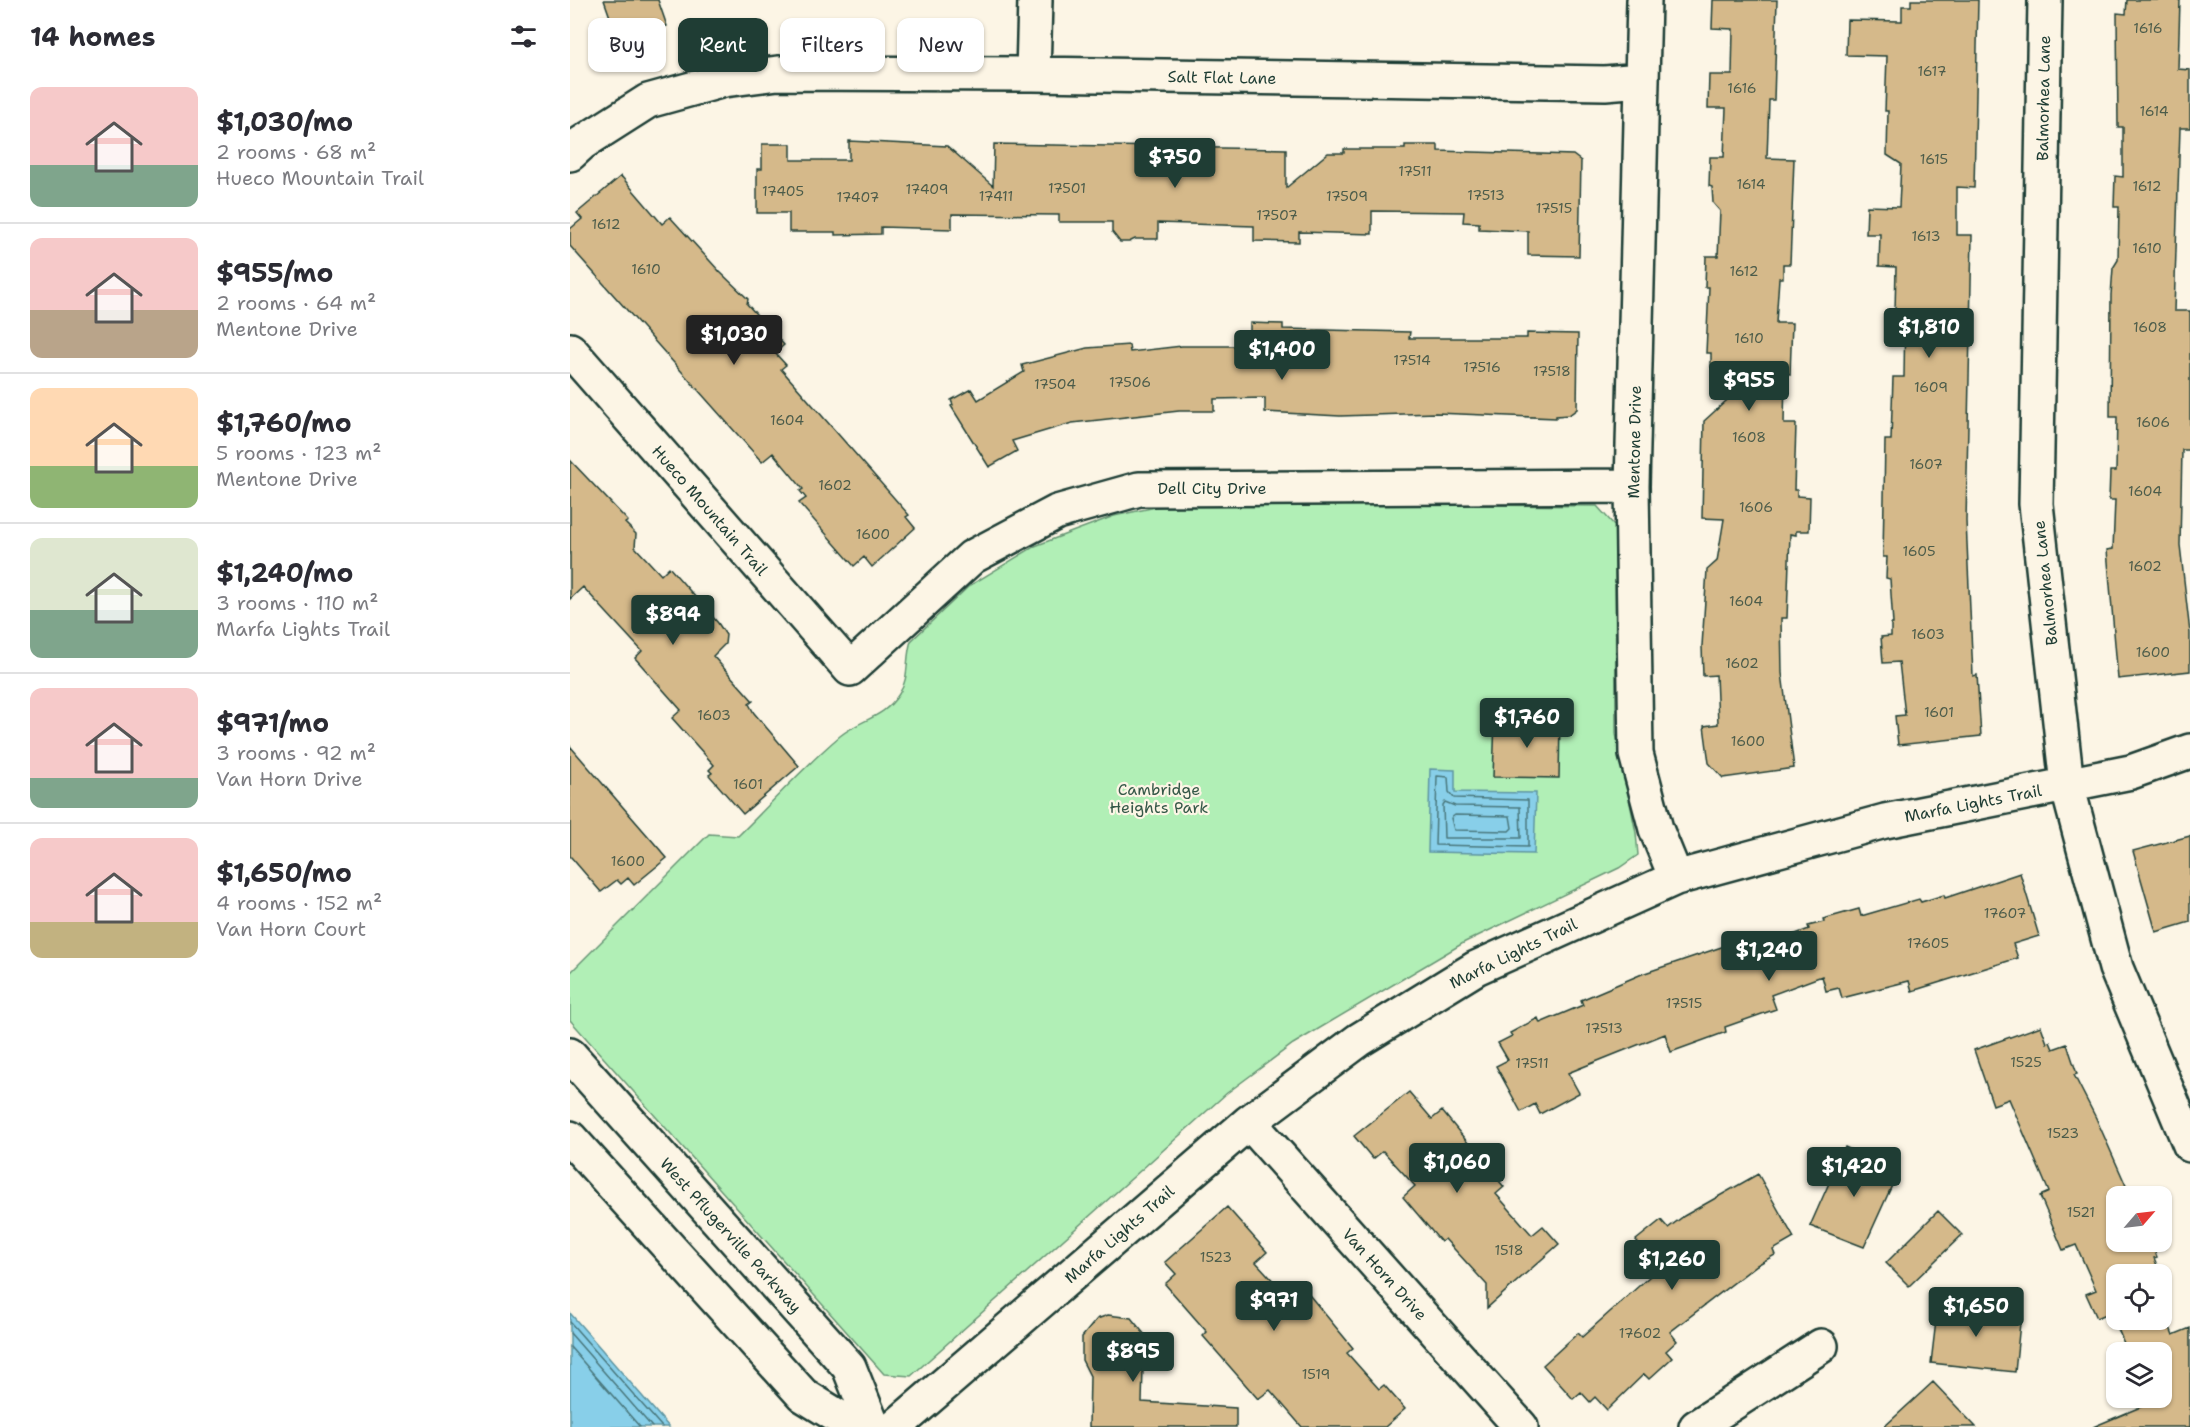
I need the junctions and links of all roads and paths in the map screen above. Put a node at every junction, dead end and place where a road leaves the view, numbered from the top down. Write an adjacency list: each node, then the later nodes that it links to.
1 (1035, 0): 4 (street)
2 (1644, 0): 5 (street, Mentone Drive)
3 (2045, 0): 11 (street, Balmorhea Lane)
4 (1033, 74): 5 (street, Salt Flat Lane); 6 (street, Salt Flat Lane)
5 (1641, 80): 8 (street, Mentone Drive)
6 (570, 154)
7 (570, 350): 9 (street, Hueco Mountain Trail)
8 (1632, 486): 9 (street, Dell City Drive); 12 (street, Mentone Drive)
9 (850, 669)
10 (2190, 751): 11 (street, Marfa Lights Trail)
11 (2067, 785): 12 (street, Marfa Lights Trail); 16 (street, Balmorhea Lane)
12 (1676, 878): 14 (street, Marfa Lights Trail)
13 (570, 1055): 19 (street, West Pflugerville Parkway)
14 (1250, 1122): 20 (street, Marfa Lights Trail); 21 (street, Van Horn Drive)
15 (570, 1138): 18 (street)
16 (2190, 1145)
17 (1821, 1346): 22 (street)
18 (855, 1427)
19 (873, 1427)
20 (896, 1427)
21 (1521, 1427)
22 (1696, 1427)

